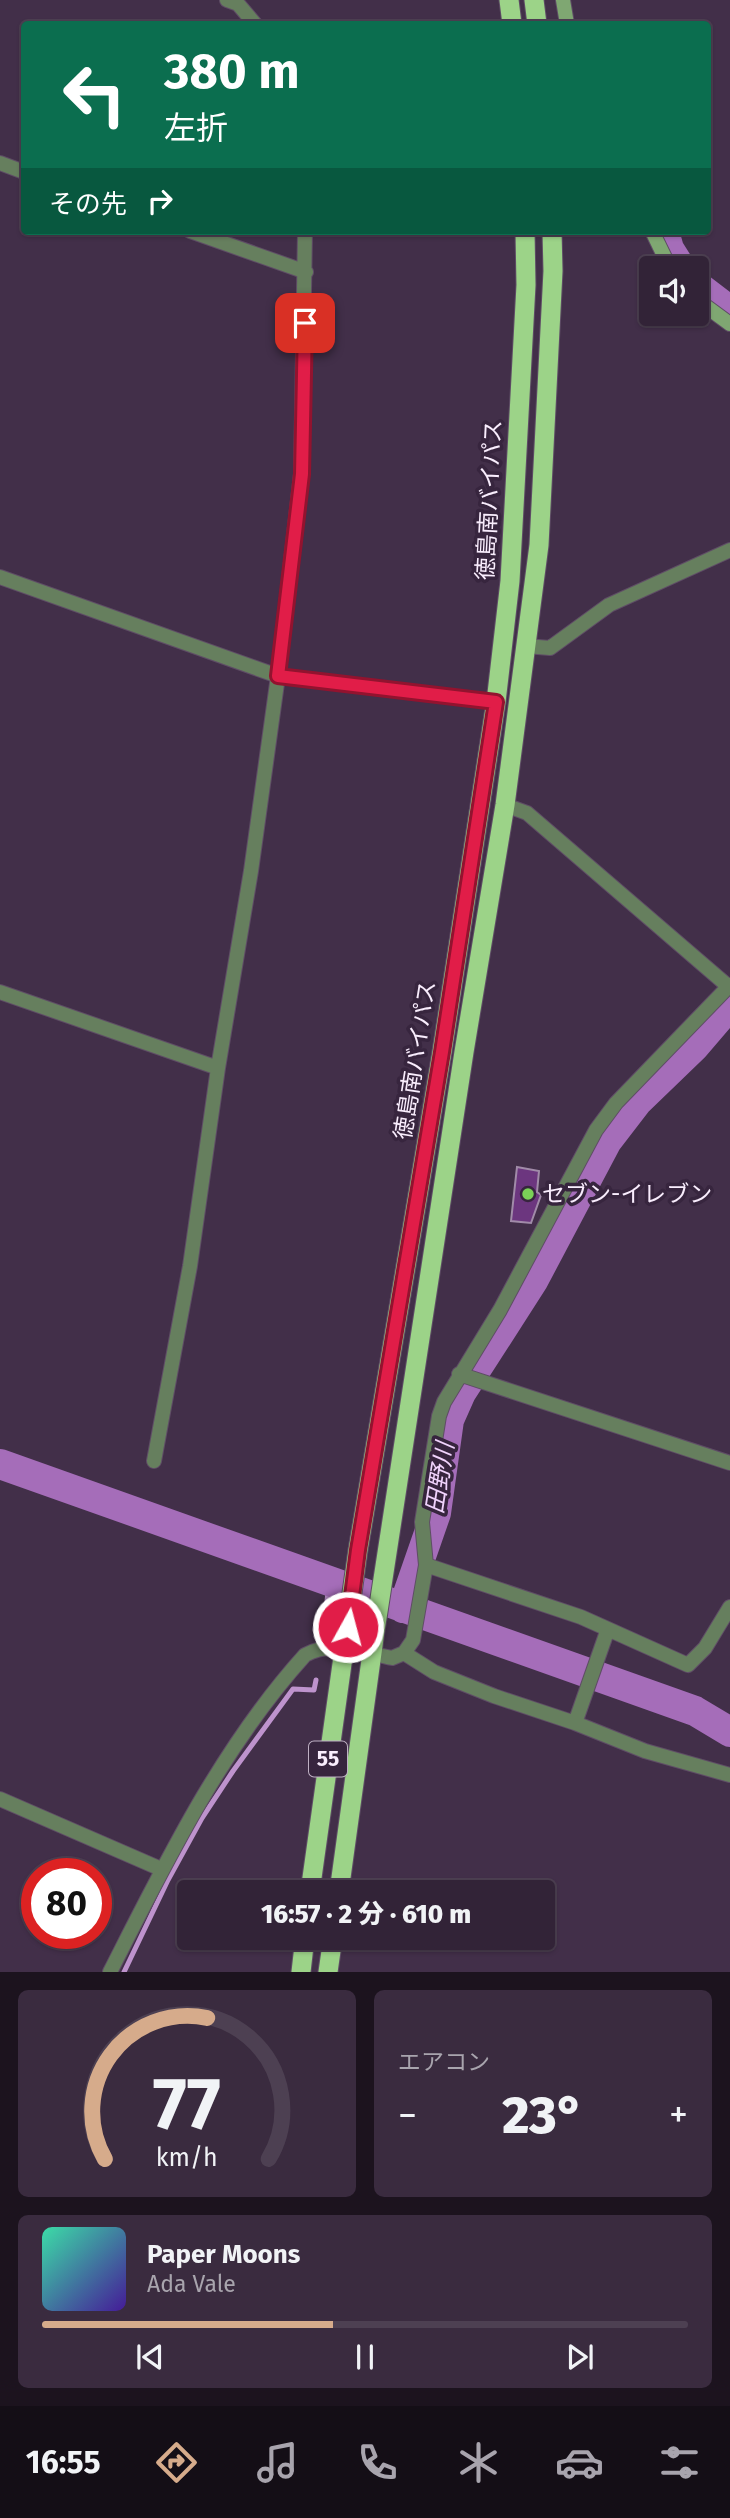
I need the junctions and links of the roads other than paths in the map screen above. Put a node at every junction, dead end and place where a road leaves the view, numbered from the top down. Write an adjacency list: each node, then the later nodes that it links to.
1 (509, 0): 6 (highway)
2 (534, 0): 7 (highway)
3 (563, 0): 8 (main road)
4 (237, 2): 5 (street)
5 (253, 21)
6 (512, 21)
7 (537, 21)
8 (566, 21)
9 (0, 163): 10 (street)
10 (21, 171)
11 (201, 235): 17 (street)
12 (305, 235): 17 (street)
13 (525, 235): 24 (highway, 徳島南バイパス / 55)
14 (552, 235): 22 (highway, 徳島南バイパス / 55)
15 (654, 235): 16 (main road)
16 (664, 256)
17 (306, 272): 23 (street)
18 (709, 309): 19 (main road)
19 (730, 324)
20 (730, 550): 22 (street)
21 (0, 577): 23 (street)
22 (526, 646): 25 (highway, 徳島南バイパス / 55)
23 (278, 676): 24 (street); 28 (street)
24 (496, 702): 35 (highway, 徳島南バイパス / 55)
25 (505, 805): 26 (street); 37 (highway, 徳島南バイパス / 55)
26 (729, 986): 29 (street)
27 (0, 992): 28 (street)
28 (218, 1068): 30 (street)
29 (467, 1378): 31 (street); 32 (street)
30 (154, 1461)
31 (730, 1463)
32 (425, 1571): 34 (street); 36 (street)
33 (730, 1607): 34 (street)
34 (606, 1636): 38 (street)
35 (344, 1648): 37 (street); 41 (street); 42 (highway, 徳島南バイパス / 55)
36 (404, 1653): 37 (street); 38 (street)
37 (373, 1654): 43 (highway, 徳島南バイパス / 55)
38 (578, 1717): 39 (street)
39 (730, 1775)
40 (0, 1799): 41 (street)
41 (161, 1869): 46 (street)
42 (312, 1880)
43 (341, 1880)
44 (303, 1950): 47 (highway)
45 (331, 1950): 48 (highway)
46 (110, 1972)
47 (301, 1972)
48 (328, 1972)

